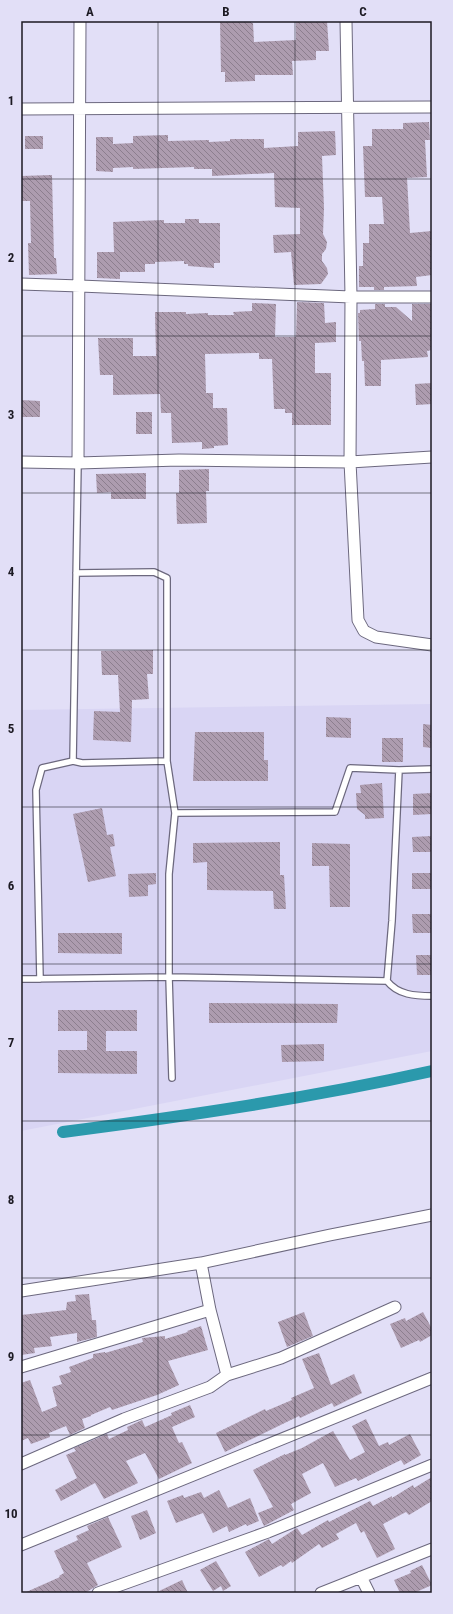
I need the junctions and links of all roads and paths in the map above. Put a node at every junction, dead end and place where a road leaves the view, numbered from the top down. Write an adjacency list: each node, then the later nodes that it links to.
1 (80, 21): 6 (street)
2 (346, 21): 4 (street)
3 (432, 107): 4 (street)
4 (346, 108): 6 (street); 9 (street)
5 (21, 109): 6 (street)
6 (80, 109): 8 (street)
7 (21, 284): 8 (street)
8 (80, 286): 9 (street); 13 (street)
9 (351, 297): 10 (street); 14 (street)
10 (432, 297)
11 (432, 457): 14 (street)
12 (21, 462): 13 (street)
13 (78, 462): 14 (street); 15 (lane)
14 (350, 462): 16 (street)
15 (76, 573): 17 (lane); 18 (lane)
16 (432, 646)
17 (73, 761): 18 (lane); 24 (lane)
18 (167, 761): 21 (lane)
19 (432, 769): 20 (lane)
20 (399, 770): 21 (lane); 25 (lane)
21 (175, 813): 22 (lane)
22 (169, 977): 24 (lane); 25 (lane); 27 (lane)
23 (21, 979): 24 (lane)
24 (40, 979)
25 (387, 981): 26 (lane)
26 (432, 996)
27 (172, 1078)
28 (432, 1215): 29 (street)
29 (201, 1263): 30 (street); 32 (street)
30 (21, 1291)
31 (395, 1307): 34 (street)
32 (210, 1310): 33 (street); 34 (street)
33 (21, 1367)
34 (227, 1375): 36 (street)
35 (432, 1378): 38 (street)
36 (21, 1464)
37 (432, 1465): 41 (street)
38 (21, 1545)
39 (432, 1548): 40 (street)
40 (361, 1577): 42 (street); 43 (street)
41 (98, 1593)
42 (321, 1593)
43 (369, 1593)

